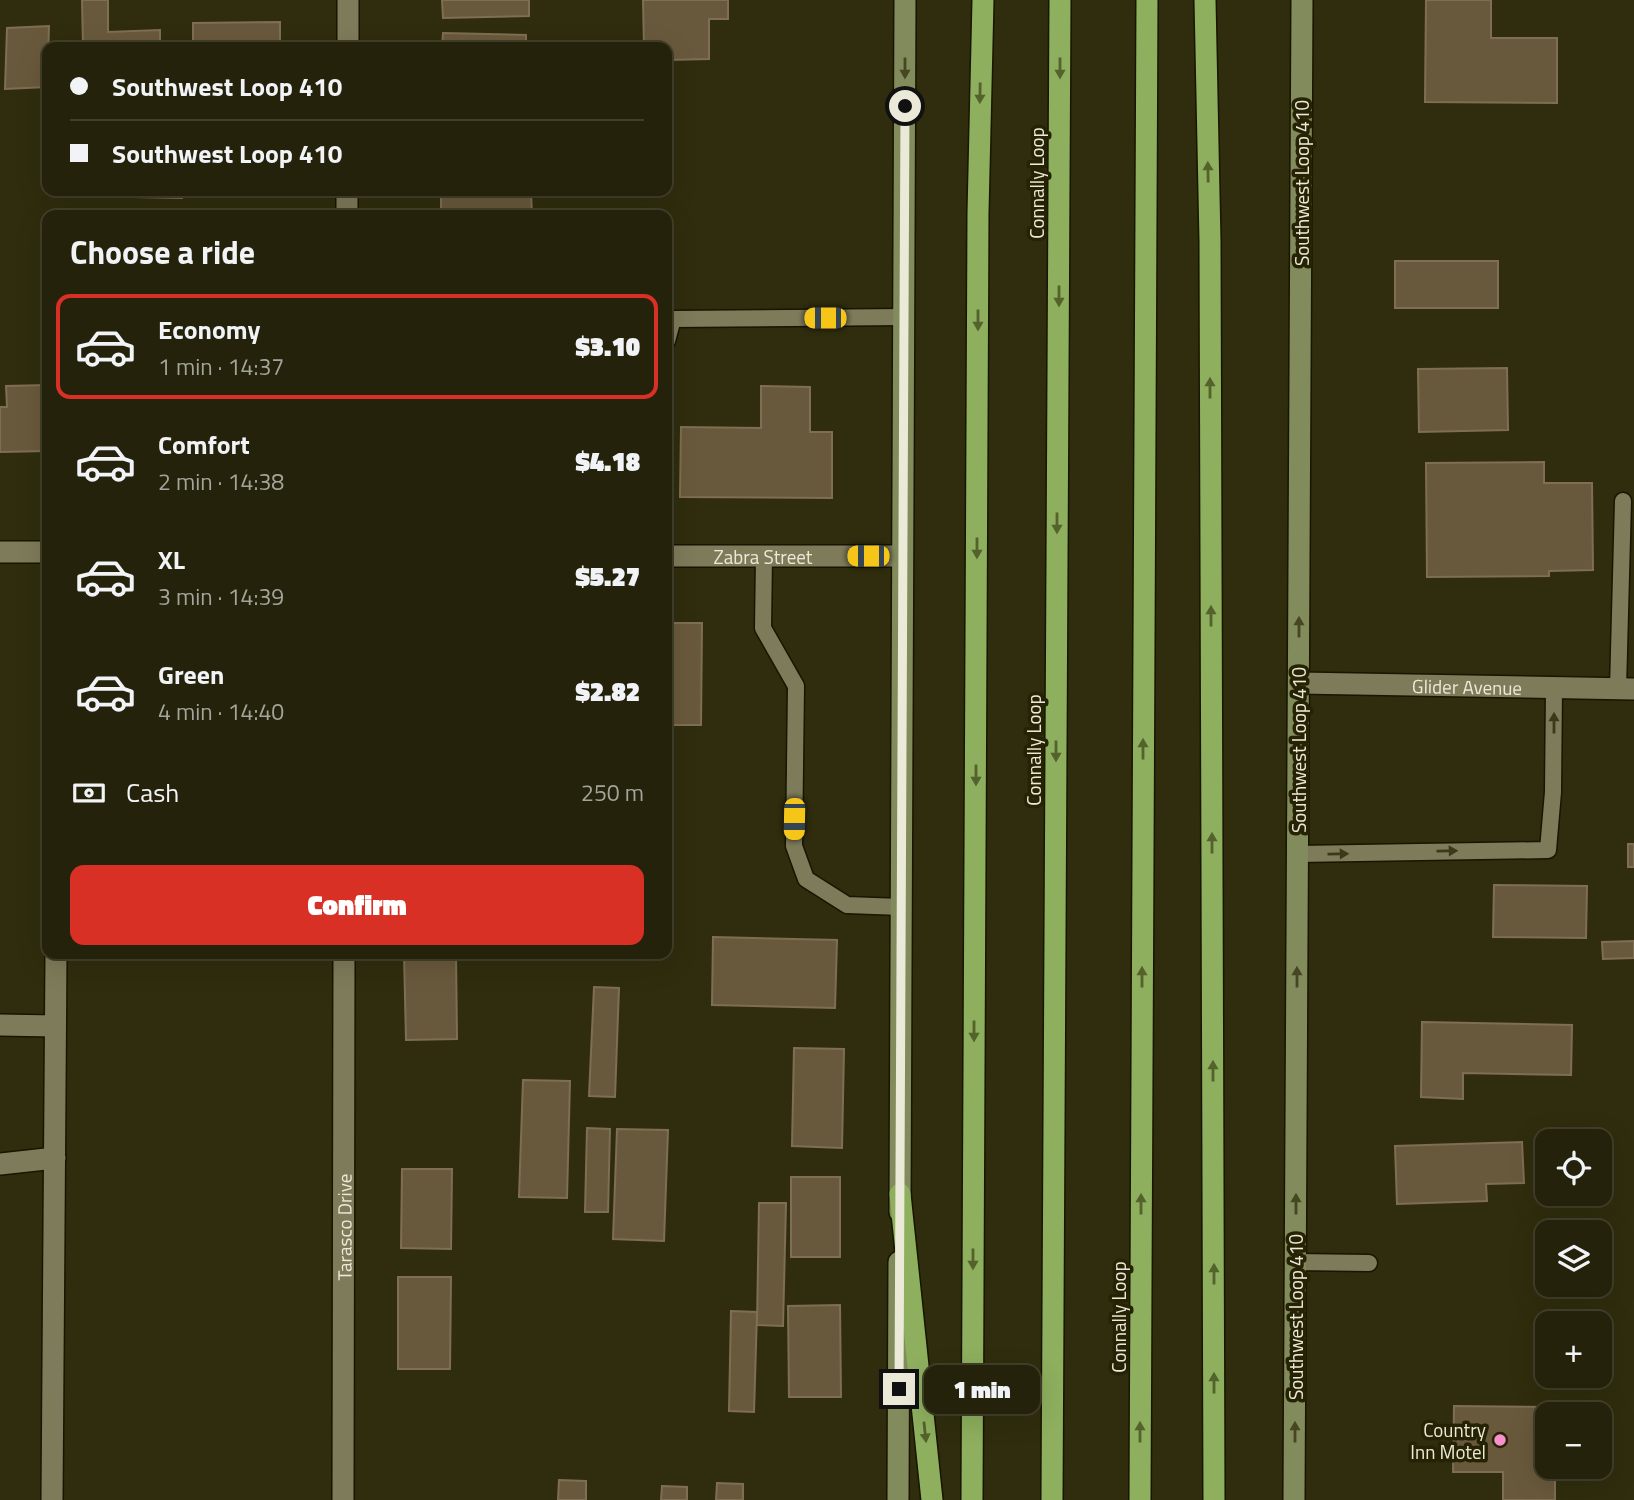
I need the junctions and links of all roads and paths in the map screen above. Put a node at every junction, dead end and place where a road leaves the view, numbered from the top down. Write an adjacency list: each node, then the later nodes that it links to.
1 (348, 0): 8 (street)
2 (905, 0): 9 (main road, one-way to 9)
3 (983, 0): 35 (highway, one-way to 35)
4 (1060, 0): 36 (highway, Connally Loop, one-way to 36)
5 (1147, 0): 37 (highway, Connally Loop, one-way to 5)
6 (1205, 0): 38 (highway, one-way to 6)
7 (1302, 0): 17 (main road, Southwest Loop 410, one-way to 7)
8 (348, 42)
9 (904, 317): 10 (lane); 16 (main road)
10 (672, 322)
11 (1623, 501): 19 (lane)
12 (0, 552): 13 (street)
13 (42, 552)
14 (672, 556): 15 (street, Zabra Street)
15 (764, 556): 16 (street, Zabra Street); 21 (lane)
16 (902, 556): 21 (main road)
17 (1299, 684): 18 (street, Glider Avenue); 20 (main road, Southwest Loop 410)
18 (1554, 688): 19 (street, Glider Avenue); 20 (lane, one-way to 18)
19 (1626, 689)
20 (1298, 854): 29 (main road, Southwest Loop 410, one-way to 20)
21 (901, 907): 28 (main road)
22 (56, 959): 25 (street)
23 (344, 959): 32 (street, Tarasco Drive)
24 (0, 1025): 25 (street)
25 (55, 1026): 26 (street)
26 (55, 1158): 27 (street); 31 (street)
27 (0, 1164)
28 (900, 1194): 33 (main road); 34 (highway, one-way to 34)
29 (1296, 1262): 30 (lane); 39 (main road, Southwest Loop 410, one-way to 29)
30 (1369, 1263)
31 (48, 1500)
32 (343, 1500)
33 (898, 1500)
34 (932, 1500)
35 (972, 1500)
36 (1052, 1500)
37 (1140, 1500)
38 (1214, 1500)
39 (1294, 1500)

